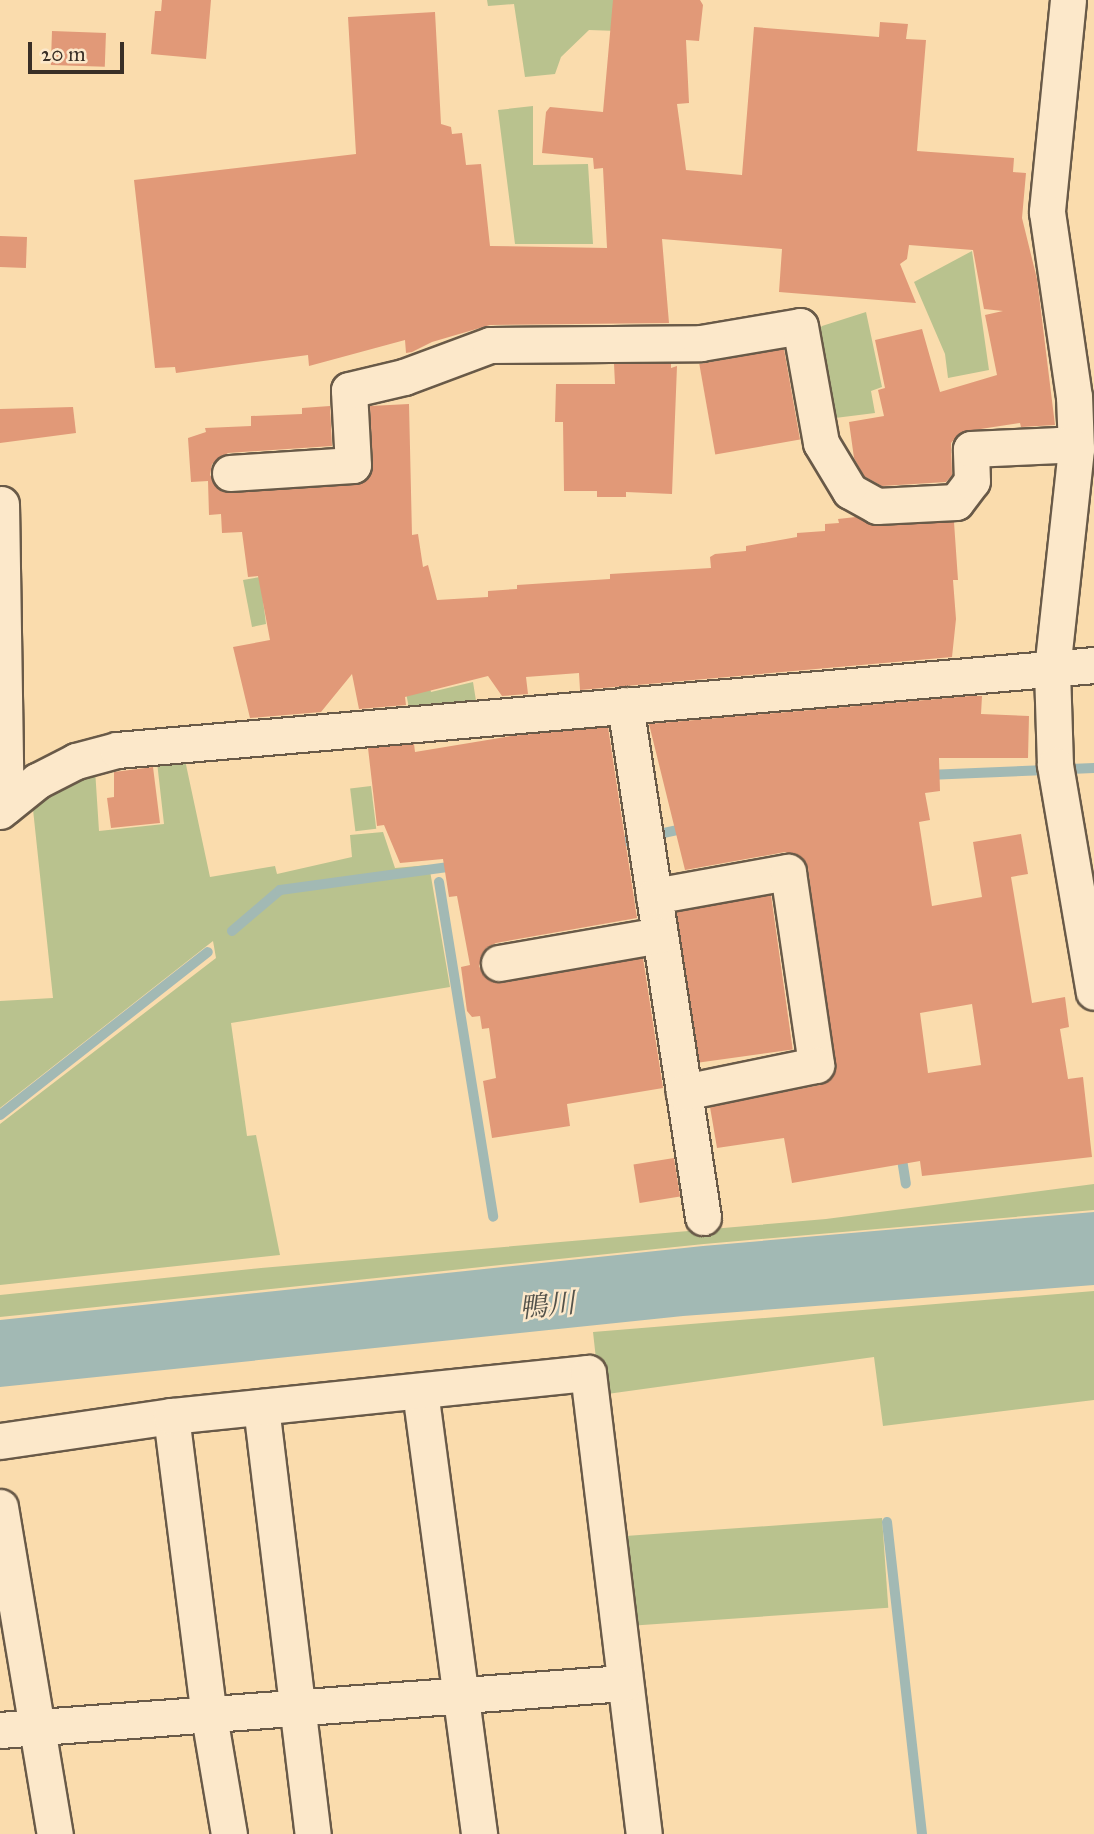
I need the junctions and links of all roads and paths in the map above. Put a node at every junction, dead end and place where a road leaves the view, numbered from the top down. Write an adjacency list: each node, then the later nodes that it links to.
1 (1068, 0): 2 (street)
2 (1076, 449): 3 (street); 6 (street)
3 (230, 472)
4 (1, 503): 8 (street)
5 (1094, 665): 6 (street)
6 (1052, 670): 7 (street); 12 (street)
7 (625, 705): 8 (street); 9 (street)
8 (3, 808)
9 (654, 896): 10 (street); 13 (street)
10 (659, 935): 11 (street); 13 (street)
11 (499, 963)
12 (1094, 992)
13 (684, 1092): 14 (street)
14 (703, 1217)
15 (420, 1391): 16 (street); 20 (street); 21 (street)
16 (261, 1407): 17 (street); 22 (street)
17 (171, 1416): 18 (street); 23 (street)
18 (0, 1441)
19 (0, 1507): 24 (street)
20 (623, 1683): 21 (street); 30 (street)
21 (463, 1698): 22 (street); 29 (street)
22 (300, 1710): 23 (street); 28 (street)
23 (209, 1716): 24 (street); 27 (street)
24 (38, 1727): 25 (street); 26 (street)
25 (0, 1730)
26 (55, 1834)
27 (229, 1834)
28 (313, 1834)
29 (479, 1834)
30 (644, 1834)

